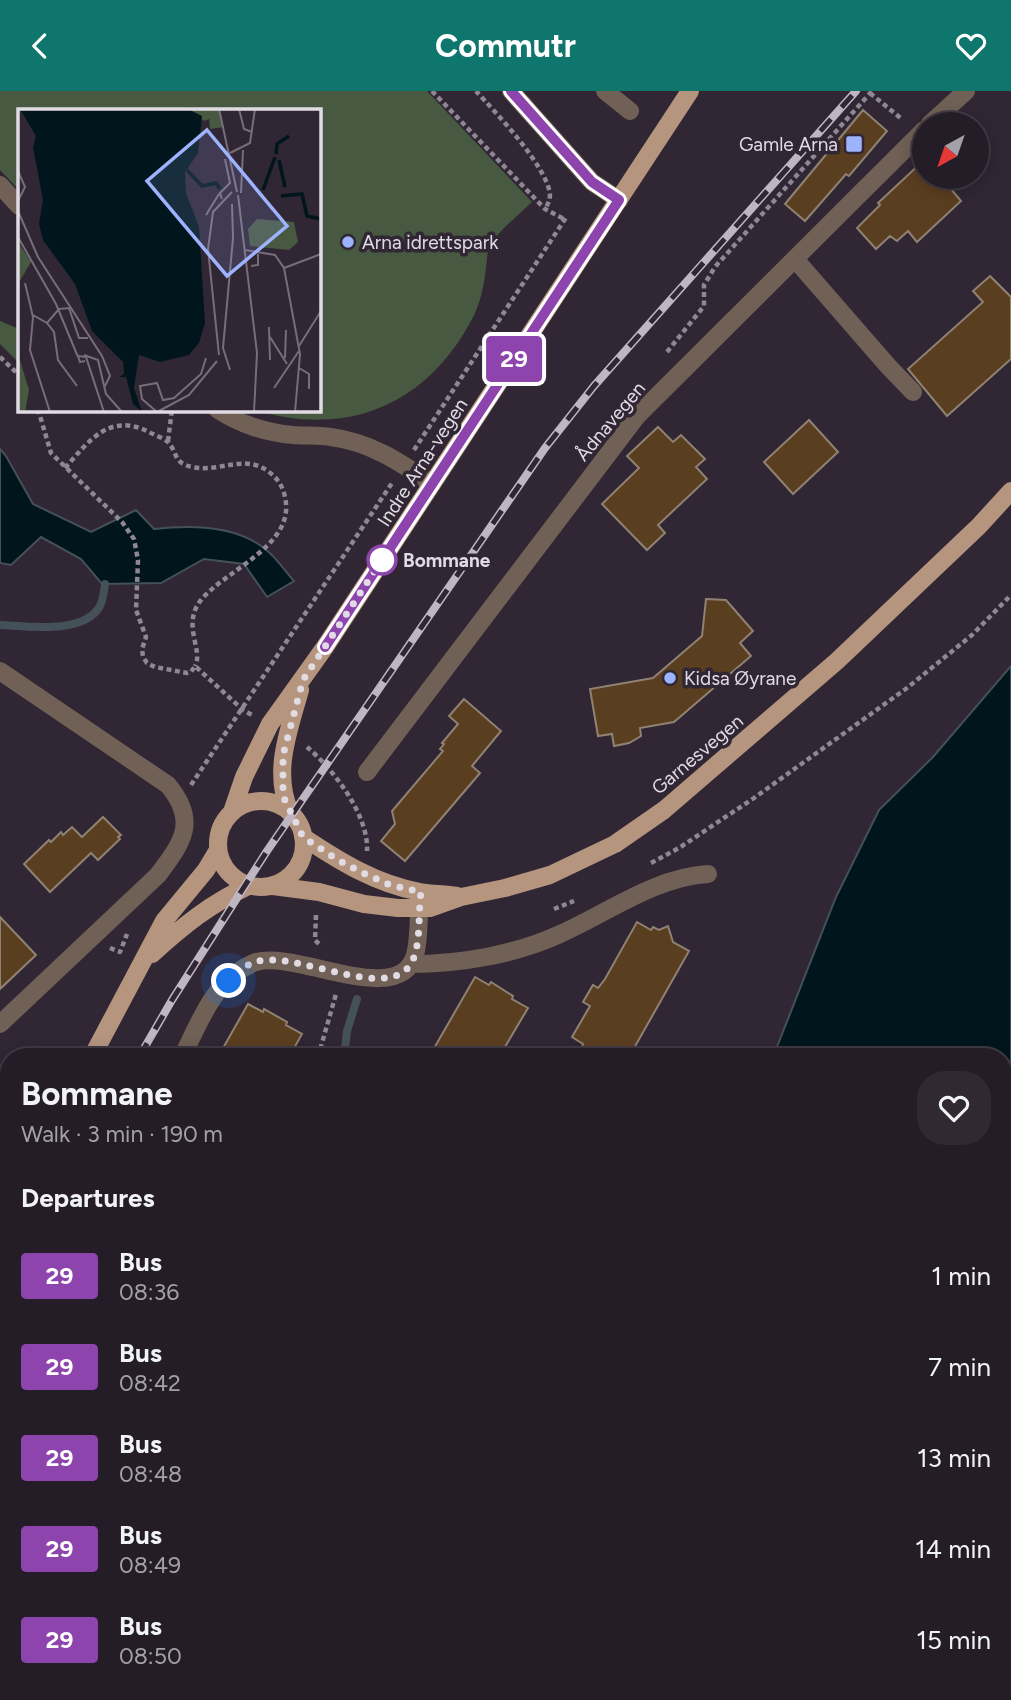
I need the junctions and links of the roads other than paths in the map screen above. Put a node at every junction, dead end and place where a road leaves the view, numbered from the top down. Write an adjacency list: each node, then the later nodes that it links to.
1 (511, 91): 9 (street)
2 (606, 91): 5 (street)
3 (690, 91): 9 (main road, Indre Arna-vegen)
4 (966, 91): 6 (street, Ådnavegen)
5 (630, 111)
6 (944, 112)
7 (912, 143): 11 (street, Ådnavegen)
8 (0, 185): 10 (street)
9 (619, 200): 14 (main road, Indre Arna-vegen)
10 (18, 205)
11 (795, 259): 12 (street); 18 (street, Ådnavegen)
12 (914, 392)
13 (221, 411): 14 (street)
14 (432, 484): 17 (main road, Indre Arna-vegen)
15 (1011, 491): 26 (main road, Garnesvegen)
16 (0, 671): 29 (street)
17 (303, 680): 19 (main road, Indre Arna-vegen); 20 (main road, Indre Arna-vegen)
18 (367, 772)
19 (232, 812): 20 (main road); 22 (main road)
20 (290, 812): 21 (main road)
21 (303, 837): 25 (main road); 26 (main road, Garnesvegen)
22 (218, 850): 24 (main road); 27 (main road)
23 (708, 874): 28 (street)
24 (250, 885): 25 (main road); 27 (main road)
25 (273, 886): 26 (main road, Garnesvegen)
26 (420, 900): 28 (street)
27 (142, 964): 30 (main road)
28 (411, 964): 31 (street)
29 (0, 1024)
30 (97, 1048)
31 (187, 1048)

